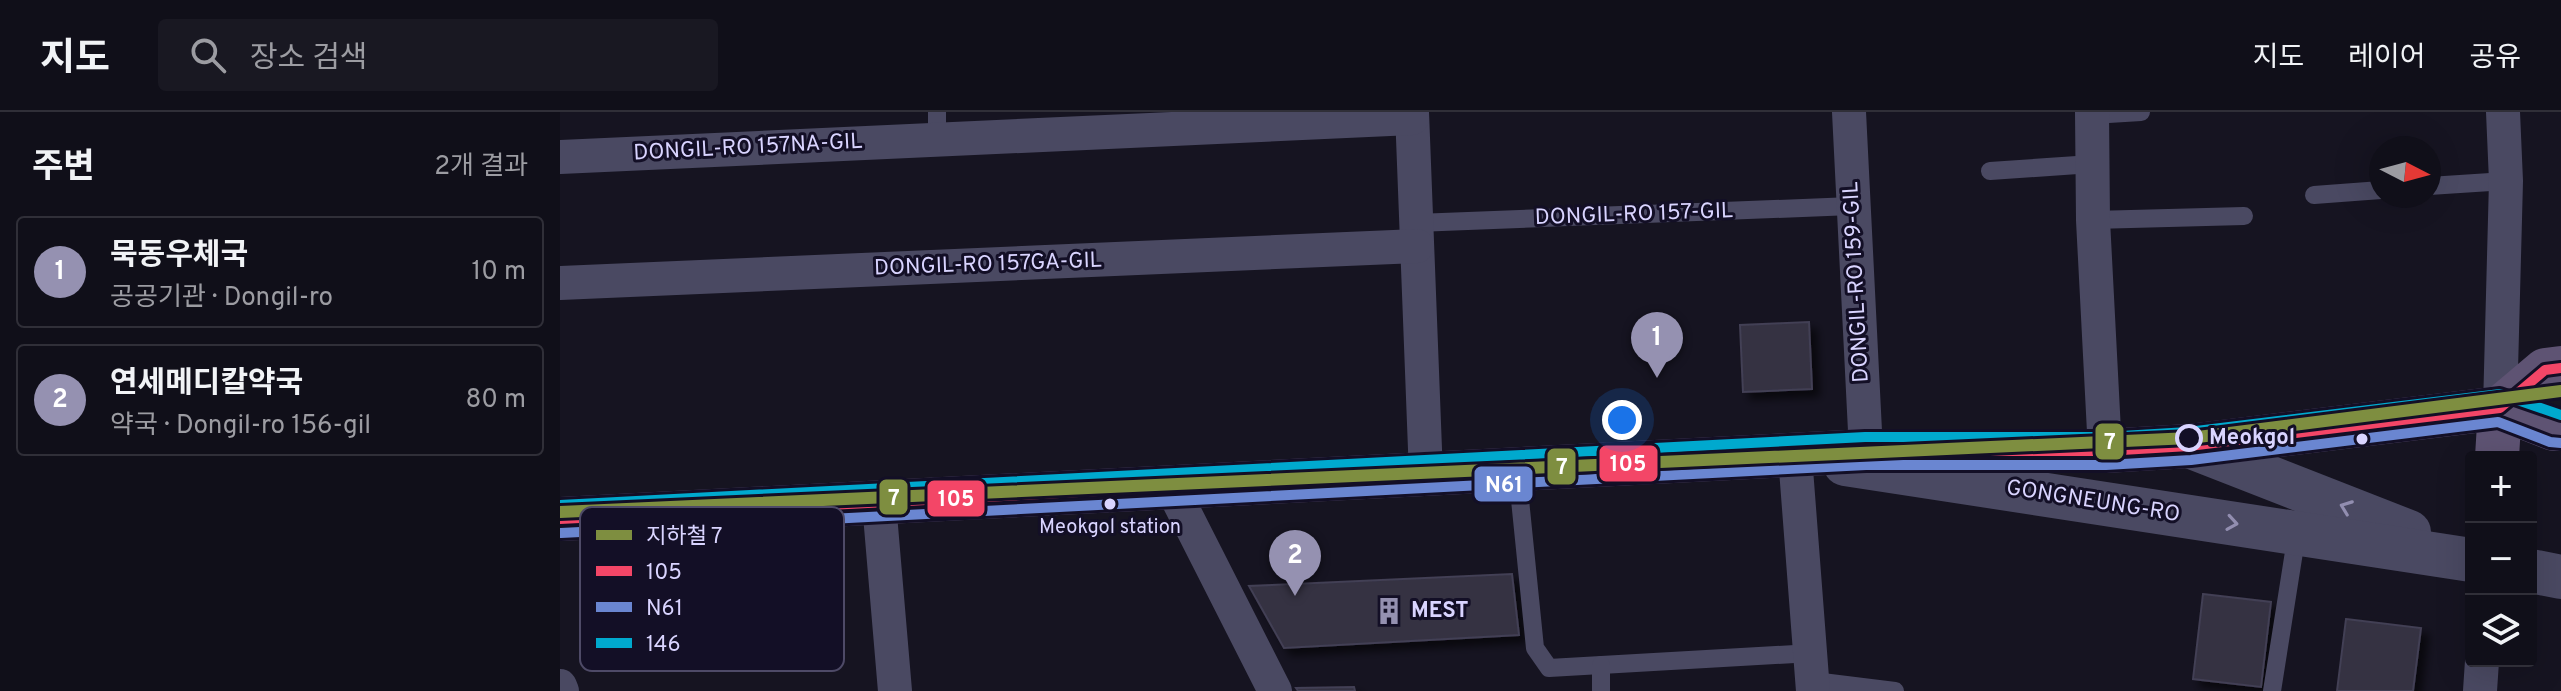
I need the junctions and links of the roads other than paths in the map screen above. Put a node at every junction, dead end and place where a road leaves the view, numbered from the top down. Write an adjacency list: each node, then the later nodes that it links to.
1 (1849, 112): 15 (street, DONGIL-RO 159-GIL)
2 (2141, 112): 4 (lane)
3 (2503, 112): 11 (street)
4 (2092, 113): 9 (street)
5 (1412, 115): 6 (street, DONGIL-RO 157NA-GIL); 18 (street)
6 (1220, 119): 7 (street, DONGIL-RO 157NA-GIL)
7 (937, 126): 8 (street, DONGIL-RO 157NA-GIL)
8 (560, 157)
9 (2092, 164): 10 (lane); 17 (street)
10 (1990, 171)
11 (2506, 181): 12 (lane); 21 (street)
12 (2441, 185)
13 (2369, 191): 14 (lane)
14 (2314, 195)
15 (1852, 206): 18 (lane, DONGIL-RO 157-GIL); 24 (street, DONGIL-RO 159-GIL)
16 (2244, 216): 17 (lane)
17 (2093, 220): 25 (street)
18 (1416, 235): 19 (street, DONGIL-RO 157GA-GIL); 29 (street)
19 (560, 283)
20 (2561, 368): 21 (main road)
21 (2500, 408): 22 (main road); 23 (main road); 26 (main road)
22 (2561, 429)
23 (2189, 446): 25 (main road); 36 (street, GONGNEUNG-RO, one-way to 23)
24 (1866, 451): 25 (main road); 27 (main road)
25 (2105, 451)
26 (2497, 451)
27 (1795, 456): 28 (main road); 35 (street, GONGNEUNG-RO, one-way to 35); 42 (street)
28 (1517, 470): 29 (main road); 40 (lane)
29 (1426, 475): 30 (main road)
30 (1172, 488): 31 (main road); 44 (street)
31 (879, 503): 32 (main road); 43 (street)
32 (737, 507)
33 (580, 511): 34 (main road)
34 (560, 512)
35 (2297, 533): 37 (street, GONGNEUNG-RO); 47 (lane)
36 (2465, 556)
37 (2465, 557)
38 (2537, 572): 39 (street)
39 (2561, 577)
40 (1601, 665): 42 (lane); 45 (lane)
41 (2482, 667): 48 (street)
42 (1813, 675): 46 (lane)
43 (895, 691)
44 (1275, 691)
45 (1601, 691)
46 (1895, 691)
47 (2272, 691)
48 (2480, 691)

